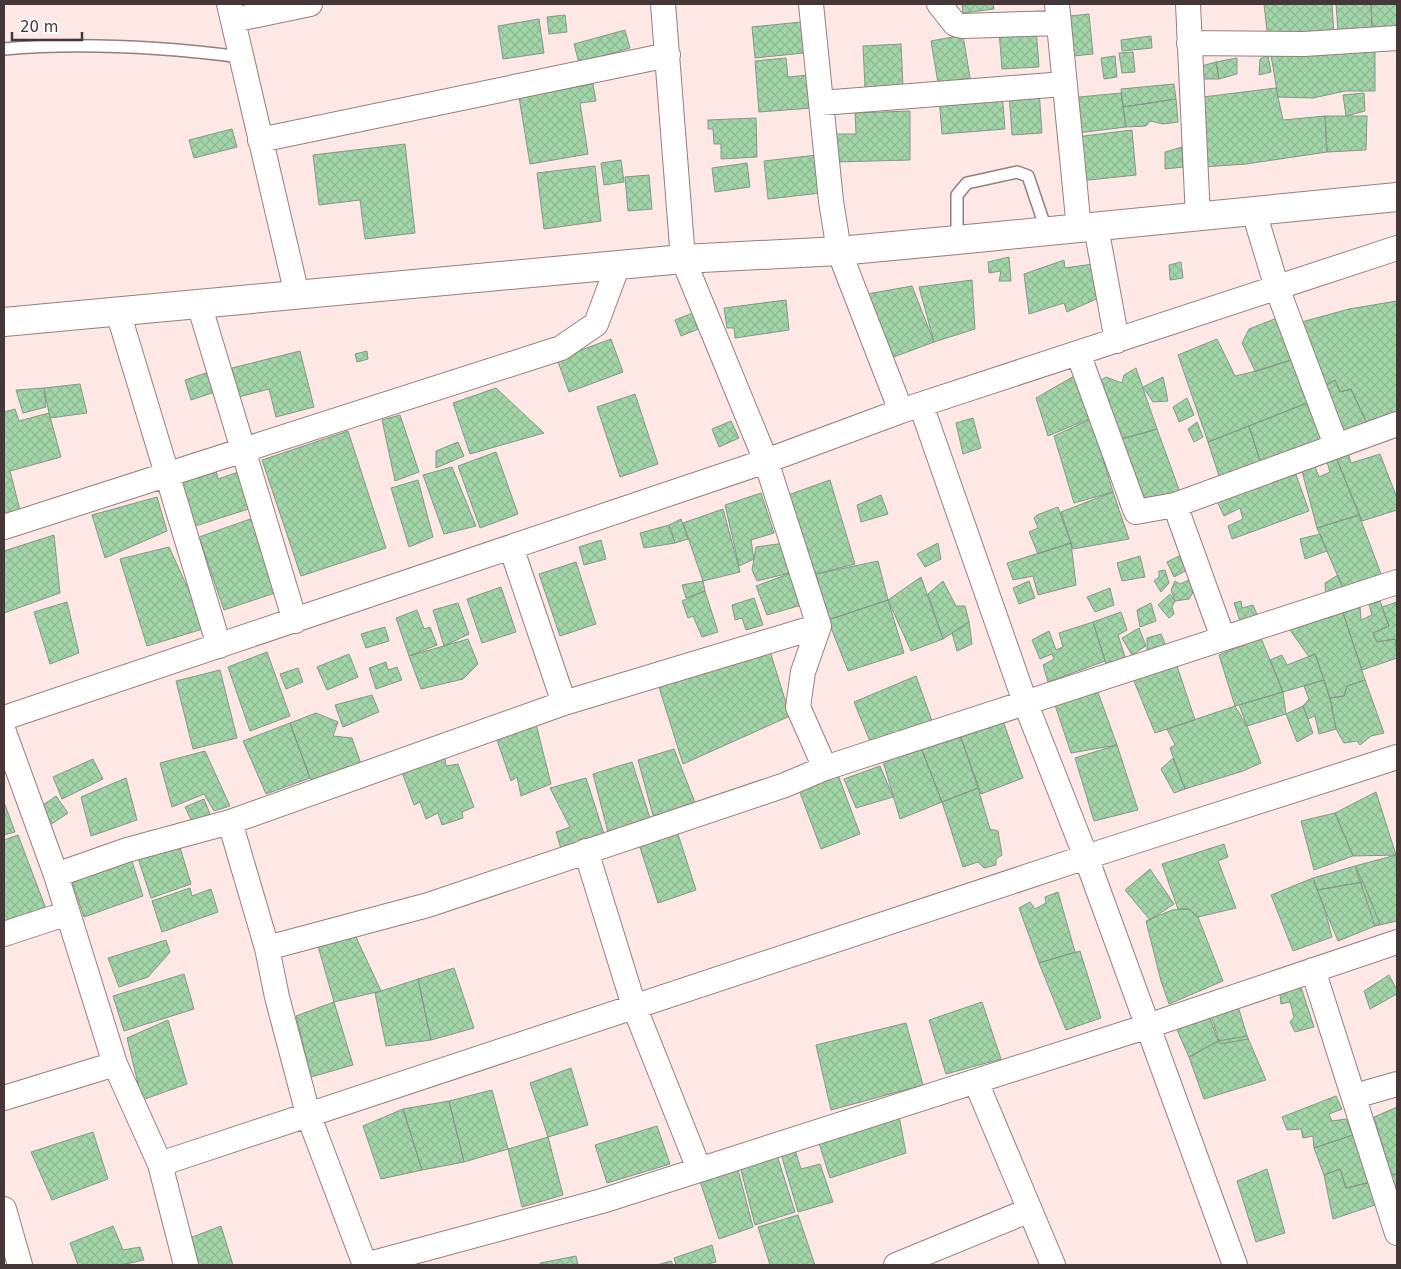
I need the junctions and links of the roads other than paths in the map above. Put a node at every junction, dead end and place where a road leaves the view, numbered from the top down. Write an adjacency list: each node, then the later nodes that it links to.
1 (310, 4): 6 (street)
2 (663, 4): 11 (street)
3 (811, 4): 14 (street)
4 (939, 4): 7 (street)
5 (1188, 4): 9 (street)
6 (231, 12): 12 (street)
7 (1058, 13): 13 (street)
8 (1397, 38): 9 (street)
9 (1189, 43): 18 (street)
10 (4, 49): 12 (lane)
11 (668, 55): 15 (street); 24 (street)
12 (241, 57): 15 (street)
13 (1064, 84): 14 (street); 19 (street)
14 (821, 103): 23 (street)
15 (260, 140): 27 (street)
16 (1397, 197): 17 (main road)
17 (1254, 212): 18 (main road); 26 (street)
18 (1198, 218): 19 (main road)
19 (1087, 228): 20 (main road); 31 (street)
20 (1047, 232): 21 (main road); 21 (lane)
21 (958, 240): 23 (main road)
22 (1397, 248): 26 (street)
23 (839, 251): 24 (main road); 33 (street)
24 (683, 259): 25 (main road); 37 (street)
25 (618, 265): 27 (main road); 36 (street)
26 (1277, 288): 31 (street); 35 (street)
27 (297, 295): 28 (main road)
28 (200, 304): 29 (main road); 36 (street)
29 (118, 312): 30 (main road); 38 (street)
30 (4, 322)
31 (1117, 341): 32 (street)
32 (1078, 354): 33 (street); 39 (street)
33 (911, 408): 37 (street); 47 (street)
34 (1397, 424): 35 (street)
35 (1336, 445): 39 (street)
36 (244, 449): 38 (street); 43 (street)
37 (766, 461): 41 (street); 44 (street)
38 (168, 474): 40 (street); 46 (street)
39 (1175, 505): 45 (street)
40 (4, 527)
41 (511, 547): 43 (street); 48 (street)
42 (1397, 582): 45 (street)
43 (295, 621): 46 (street)
44 (819, 626): 48 (street); 52 (street)
45 (1223, 638): 47 (street)
46 (219, 646): 49 (street)
47 (1025, 702): 52 (street); 55 (street)
48 (564, 703): 53 (street)
49 (4, 718)
50 (4, 732): 56 (street)
51 (1397, 757): 55 (street)
52 (825, 768): 54 (street)
53 (230, 822): 56 (street); 60 (street)
54 (586, 851): 60 (street); 62 (street)
55 (1086, 857): 62 (street); 63 (street)
56 (56, 875): 57 (street)
57 (68, 913): 58 (street); 64 (street)
58 (4, 934)
59 (1397, 942): 61 (street)
60 (267, 948): 69 (street)
61 (1313, 970): 63 (street); 67 (street)
62 (634, 1006): 69 (street); 71 (street)
63 (1148, 1026): 65 (street); 80 (street)
64 (115, 1064): 68 (street); 70 (street)
65 (976, 1082): 71 (street); 73 (street)
66 (1397, 1084): 67 (street)
67 (1355, 1096): 74 (street)
68 (4, 1098)
69 (308, 1114): 70 (street); 77 (street)
70 (160, 1164): 76 (street)
71 (699, 1169): 77 (street)
72 (4, 1209): 75 (street)
73 (1030, 1210): 78 (street); 79 (street)
74 (1397, 1233)
75 (20, 1265)
76 (186, 1265)
77 (365, 1265)
78 (896, 1265)
79 (1053, 1265)
80 (1235, 1265)

